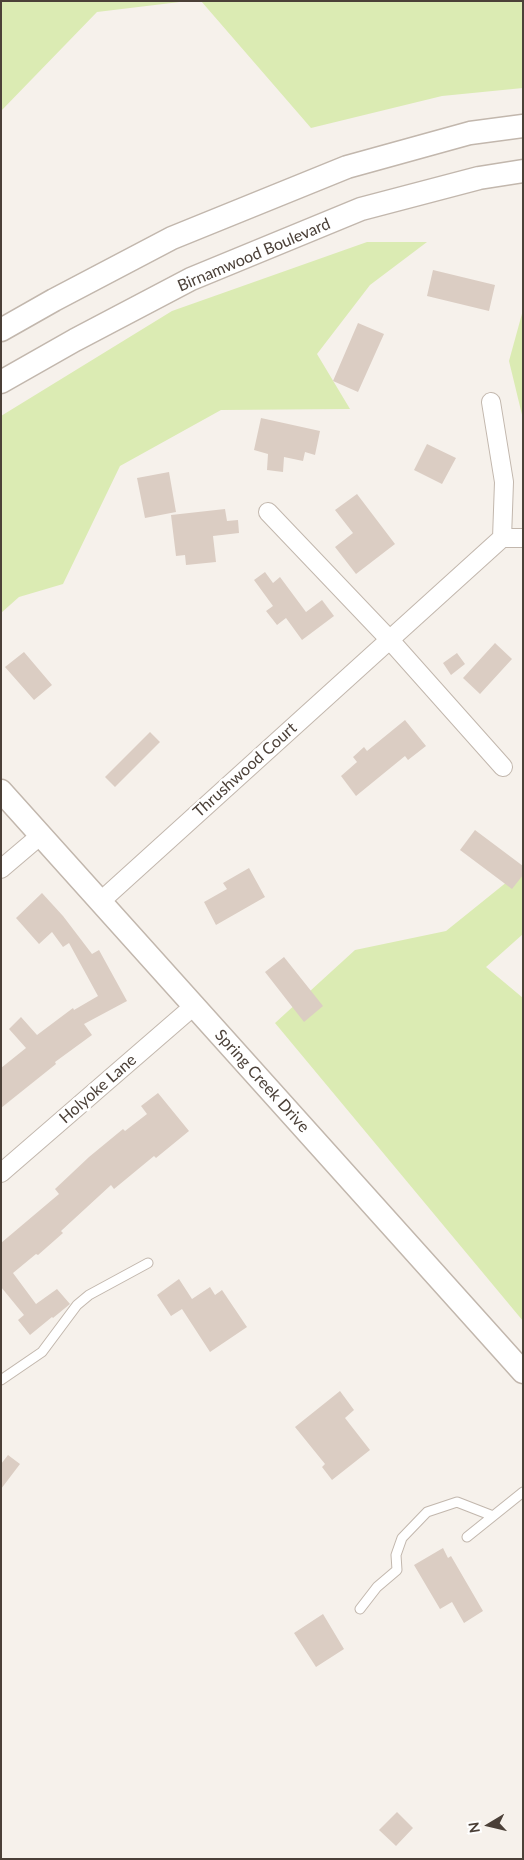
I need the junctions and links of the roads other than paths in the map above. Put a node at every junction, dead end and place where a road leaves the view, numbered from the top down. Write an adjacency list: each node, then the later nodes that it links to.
1 (523, 126): 3 (street)
2 (523, 171): 4 (street, Birnamwood Boulevard)
3 (1, 330)
4 (1, 382)
5 (491, 402): 7 (street)
6 (268, 512): 9 (street)
7 (502, 538): 8 (street); 9 (street, Thrushwood Court)
8 (523, 538)
9 (389, 640): 10 (street); 14 (street, Thrushwood Court)
10 (503, 767)
11 (1, 791): 12 (street, Spring Creek Drive)
12 (41, 835): 13 (street); 14 (street, Spring Creek Drive)
13 (1, 869)
14 (101, 901): 15 (street, Spring Creek Drive)
15 (195, 1005): 16 (street, Holyoke Lane); 18 (street, Spring Creek Drive)
16 (1, 1173)
17 (148, 1263): 19 (lane)
18 (523, 1372)
19 (1, 1380)
20 (523, 1492): 21 (lane)
21 (494, 1516): 22 (lane); 23 (lane)
22 (467, 1537)
23 (360, 1609)

